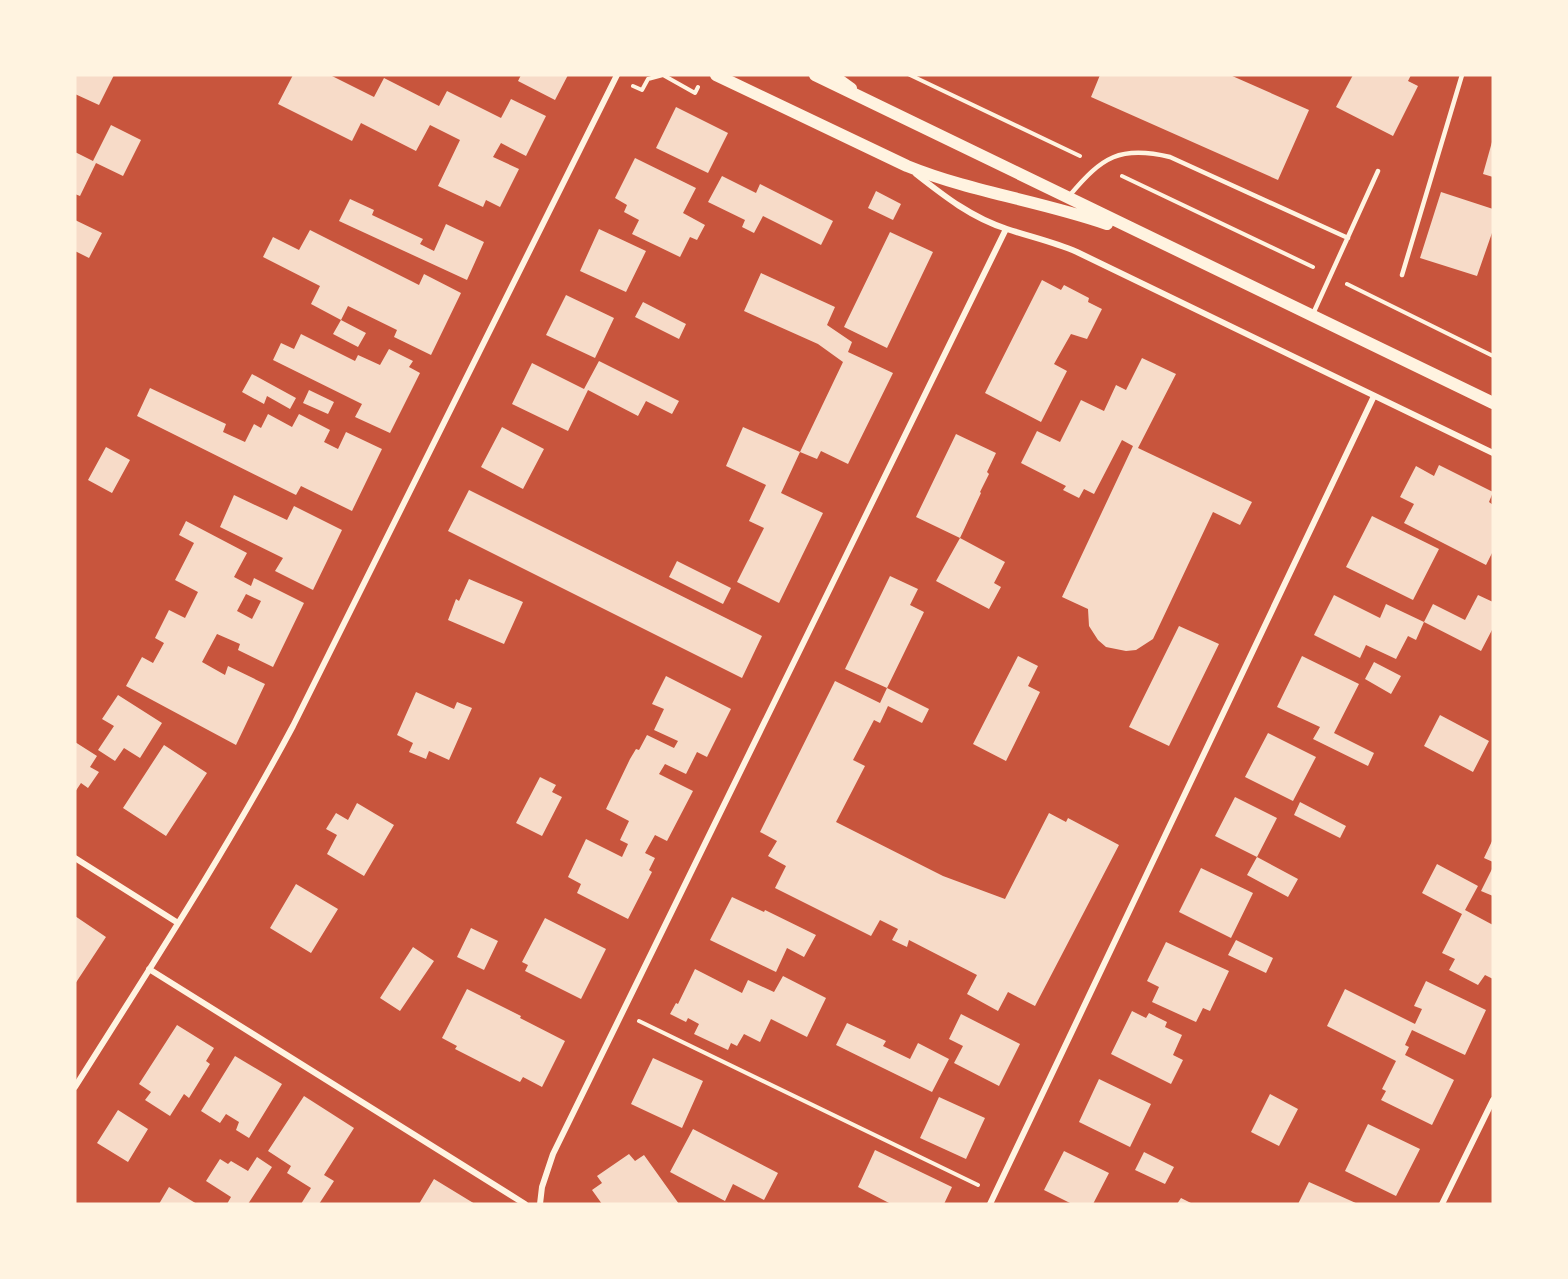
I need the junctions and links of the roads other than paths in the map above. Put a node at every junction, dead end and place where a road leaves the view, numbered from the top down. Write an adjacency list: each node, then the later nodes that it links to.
1 (716, 75): 7 (main road)
2 (815, 75): 6 (main road)
3 (834, 75): 6 (street)
4 (1462, 75): 14 (lane)
5 (617, 76): 20 (street)
6 (874, 104): 9 (main road)
7 (906, 166): 10 (main road); 11 (street)
8 (1378, 171): 12 (lane)
9 (1068, 197): 10 (lane); 12 (lane); 13 (main road)
10 (1059, 209): 13 (main road)
11 (1006, 229): 16 (street); 25 (street)
12 (1348, 238): 15 (lane)
13 (1162, 243): 15 (main road)
14 (1402, 275)
15 (1312, 316): 17 (main road)
16 (1374, 396): 18 (street); 26 (street)
17 (1493, 403)
18 (1493, 453)
19 (75, 858): 20 (street)
20 (178, 924): 21 (street)
21 (149, 969): 22 (street); 24 (street)
22 (75, 1087)
23 (1493, 1100): 27 (street)
24 (525, 1204)
25 (540, 1204)
26 (990, 1204)
27 (1442, 1204)

